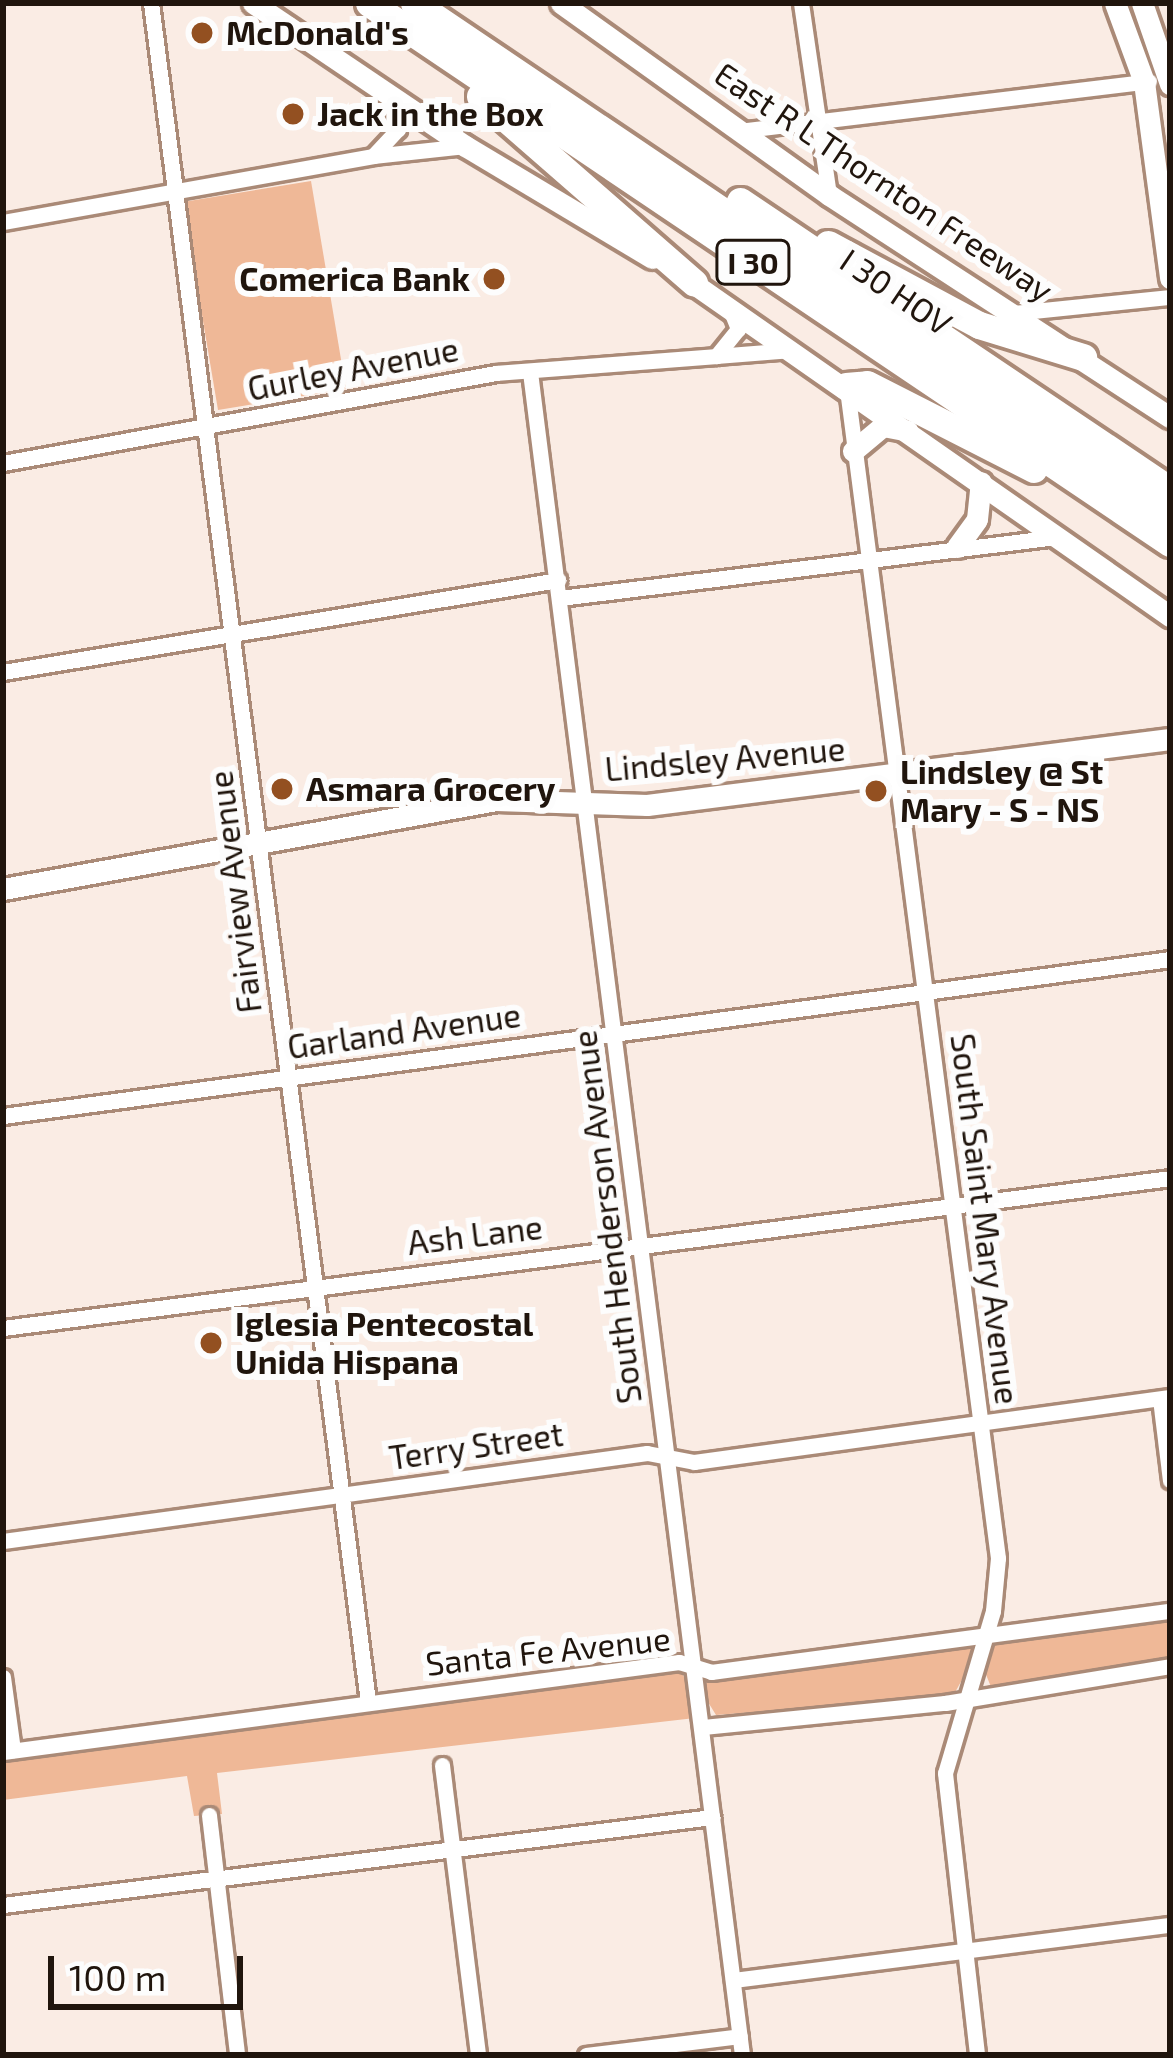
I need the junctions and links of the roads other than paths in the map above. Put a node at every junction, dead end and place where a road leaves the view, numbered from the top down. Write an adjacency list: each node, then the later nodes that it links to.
1 (152, 3): 17 (street, Fairview Avenue)
2 (254, 3): 12 (main road)
3 (414, 3): 38 (highway, I 30 HOV)
4 (446, 3): 20 (highway, I 30)
5 (561, 3): 14 (main road, East R L Thornton Freeway)
6 (801, 3): 13 (street)
7 (1114, 3): 11 (main road)
8 (1142, 3): 10 (main road)
9 (386, 7): 22 (highway); 37 (highway, I 30); 38 (highway, I 30 HOV)
10 (1170, 80): 11 (street)
11 (1144, 82): 13 (street); 21 (main road)
12 (391, 98): 15 (main road); 16 (street)
13 (818, 124): 14 (street); 18 (street)
14 (737, 131): 18 (main road, East R L Thornton Freeway)
15 (465, 146): 16 (street); 22 (main road)
16 (373, 156): 17 (street)
17 (176, 192): 19 (street); 32 (street, Fairview Avenue)
18 (829, 195): 25 (main road, East R L Thornton Freeway)
19 (3, 222)
20 (784, 231): 28 (highway); 38 (highway, I 30)
21 (1170, 278)
22 (694, 283): 24 (main road)
23 (1170, 297): 25 (street)
24 (728, 307): 26 (main road); 27 (street)
25 (1014, 313): 28 (main road, East R L Thornton Freeway)
26 (794, 350): 27 (street, Gurley Avenue); 30 (main road)
27 (716, 356): 29 (street, Gurley Avenue)
28 (1083, 357): 31 (main road, East R L Thornton Freeway)
29 (530, 372): 32 (street, Gurley Avenue); 42 (street, South Henderson Avenue)
30 (846, 386): 33 (main road); 34 (street, South Saint Mary Avenue); 37 (highway)
31 (1170, 417)
32 (208, 428): 35 (street, Gurley Avenue); 45 (street, Fairview Avenue)
33 (914, 433): 34 (main road); 36 (main road)
34 (854, 451): 41 (street, South Saint Mary Avenue)
35 (3, 463)
36 (981, 482): 39 (main road); 40 (main road)
37 (1119, 509): 38 (highway, I 30)
38 (1168, 512)
39 (1056, 537): 40 (street); 44 (main road)
40 (957, 547): 41 (street)
41 (867, 555): 43 (street); 48 (street, South Saint Mary Avenue)
42 (558, 580): 43 (street, South Henderson Avenue); 45 (street)
43 (560, 598): 49 (street, South Henderson Avenue)
44 (1170, 616)
45 (232, 635): 46 (street); 50 (street, Fairview Avenue)
46 (3, 672)
47 (1170, 739): 48 (main road, Lindsley Avenue)
48 (897, 774): 49 (main road, Lindsley Avenue); 53 (street, South Saint Mary Avenue)
49 (585, 804): 50 (main road, Lindsley Avenue); 54 (street, South Henderson Avenue)
50 (260, 844): 51 (main road, Lindsley Avenue); 55 (street, Fairview Avenue)
51 (3, 889)
52 (1170, 959): 53 (street, Garland Avenue)
53 (926, 991): 54 (street, Garland Avenue); 58 (street, South Saint Mary Avenue)
54 (616, 1033): 55 (street, Garland Avenue); 59 (street, South Henderson Avenue)
55 (288, 1077): 56 (street, Garland Avenue); 60 (street, Fairview Avenue)
56 (3, 1116)
57 (1170, 1178): 58 (street, Ash Lane)
58 (954, 1206): 59 (street, Ash Lane); 63 (street, South Saint Mary Avenue)
59 (643, 1244): 60 (street, Ash Lane); 64 (street, South Henderson Avenue)
60 (315, 1286): 61 (street, Ash Lane); 66 (street, Fairview Avenue)
61 (3, 1328)
62 (1165, 1398): 63 (street, Terry Street); 65 (street)
63 (980, 1423): 64 (street, Terry Street); 69 (street, South Saint Mary Avenue)
64 (666, 1455): 66 (street, Terry Street); 71 (street, South Henderson Avenue)
65 (1170, 1480)
66 (343, 1494): 67 (street, Terry Street); 74 (street, Fairview Avenue)
67 (3, 1541)
68 (1170, 1611): 69 (street, Santa Fe Avenue)
69 (986, 1636): 71 (street, Santa Fe Avenue); 73 (street, South Saint Mary Avenue)
70 (1170, 1666): 73 (street)
71 (696, 1668): 74 (street, Santa Fe Avenue); 75 (street, South Henderson Avenue)
72 (3, 1677): 76 (street)
73 (965, 1697): 75 (street); 84 (street, South Saint Mary Avenue)
74 (368, 1702): 76 (street, Santa Fe Avenue)
75 (704, 1726): 79 (street, South Henderson Avenue)
76 (8, 1751)
77 (442, 1765): 80 (street)
78 (208, 1815): 81 (street)
79 (713, 1817): 80 (street); 85 (street, South Henderson Avenue)
80 (453, 1848): 81 (street); 88 (street)
81 (214, 1880): 82 (street); 87 (street)
82 (3, 1905)
83 (1170, 1925): 84 (street)
84 (964, 1949): 85 (street); 91 (street, South Saint Mary Avenue)
85 (733, 1980): 86 (street, South Henderson Avenue)
86 (740, 2036): 89 (street); 90 (street, South Henderson Avenue)
87 (237, 2055)
88 (478, 2055)
89 (586, 2055)
90 (742, 2055)
91 (977, 2055)

